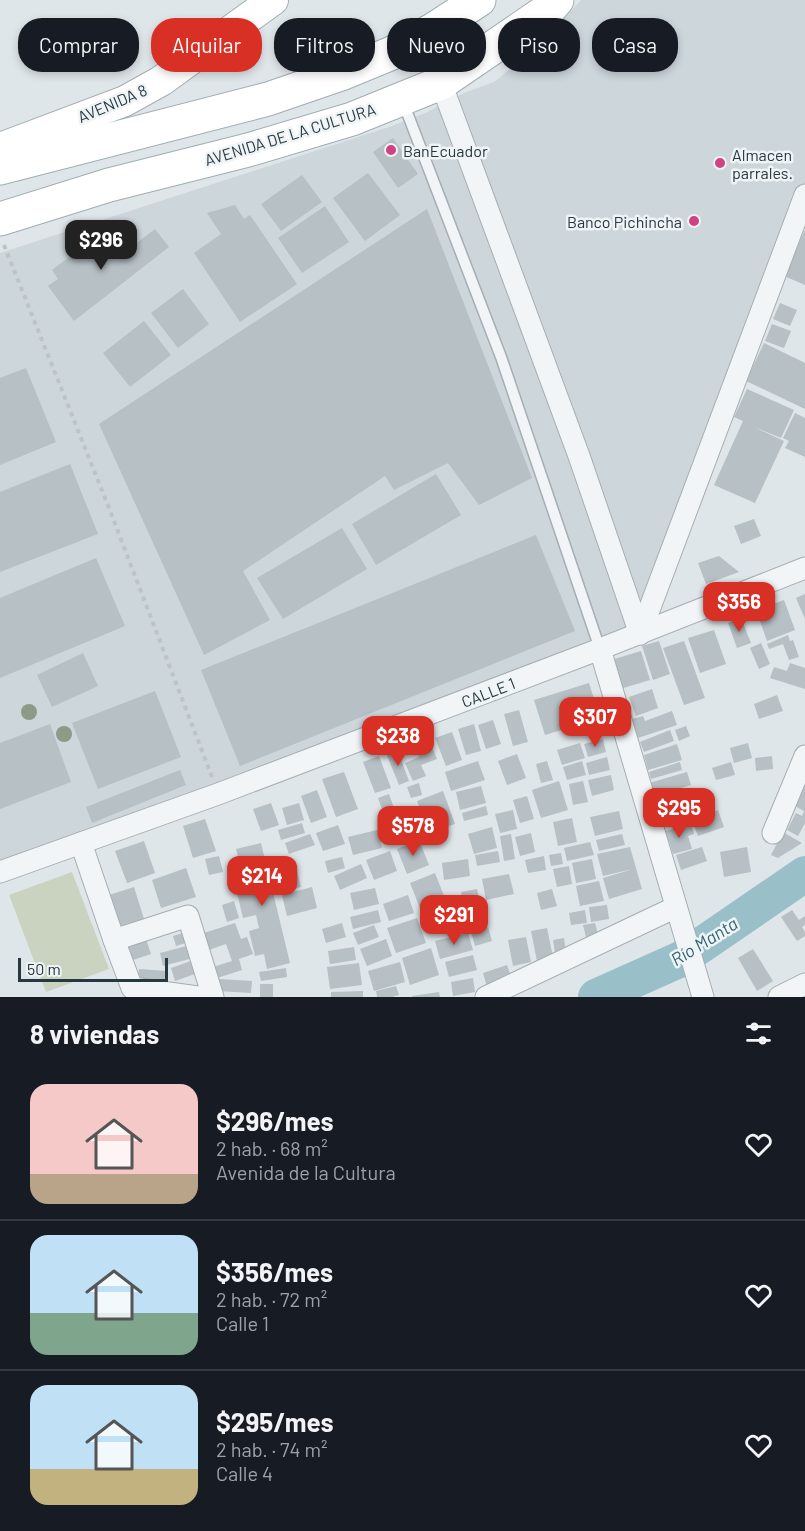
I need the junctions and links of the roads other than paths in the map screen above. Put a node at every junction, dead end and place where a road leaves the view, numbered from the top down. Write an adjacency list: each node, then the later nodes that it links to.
1 (273, 0): 7 (street, AVENIDA 8)
2 (479, 0): 6 (main road)
3 (557, 0): 4 (main road, AVENIDA DE LA CULTURA)
4 (441, 83): 5 (main road, AVENIDA DE LA CULTURA); 13 (street)
5 (402, 99): 9 (main road, AVENIDA DE LA CULTURA); 14 (lane)
6 (104, 140): 8 (main road); 9 (main road)
7 (0, 148)
8 (0, 168)
9 (109, 184): 11 (main road, AVENIDA DE LA CULTURA)
10 (805, 195): 13 (street)
11 (0, 219)
12 (805, 568): 13 (street, CALLE 1)
13 (640, 634): 14 (street, CALLE 1)
14 (600, 649): 17 (street, CALLE 1); 19 (street)
15 (805, 756): 16 (street)
16 (773, 833)
17 (81, 843): 18 (street, CALLE 1); 20 (street)
18 (0, 872)
19 (679, 915): 22 (street); 25 (street)
20 (114, 940): 23 (street); 24 (street)
21 (805, 984): 26 (street)
22 (702, 994)
23 (198, 997)
24 (213, 997)
25 (486, 997)
26 (779, 997)

